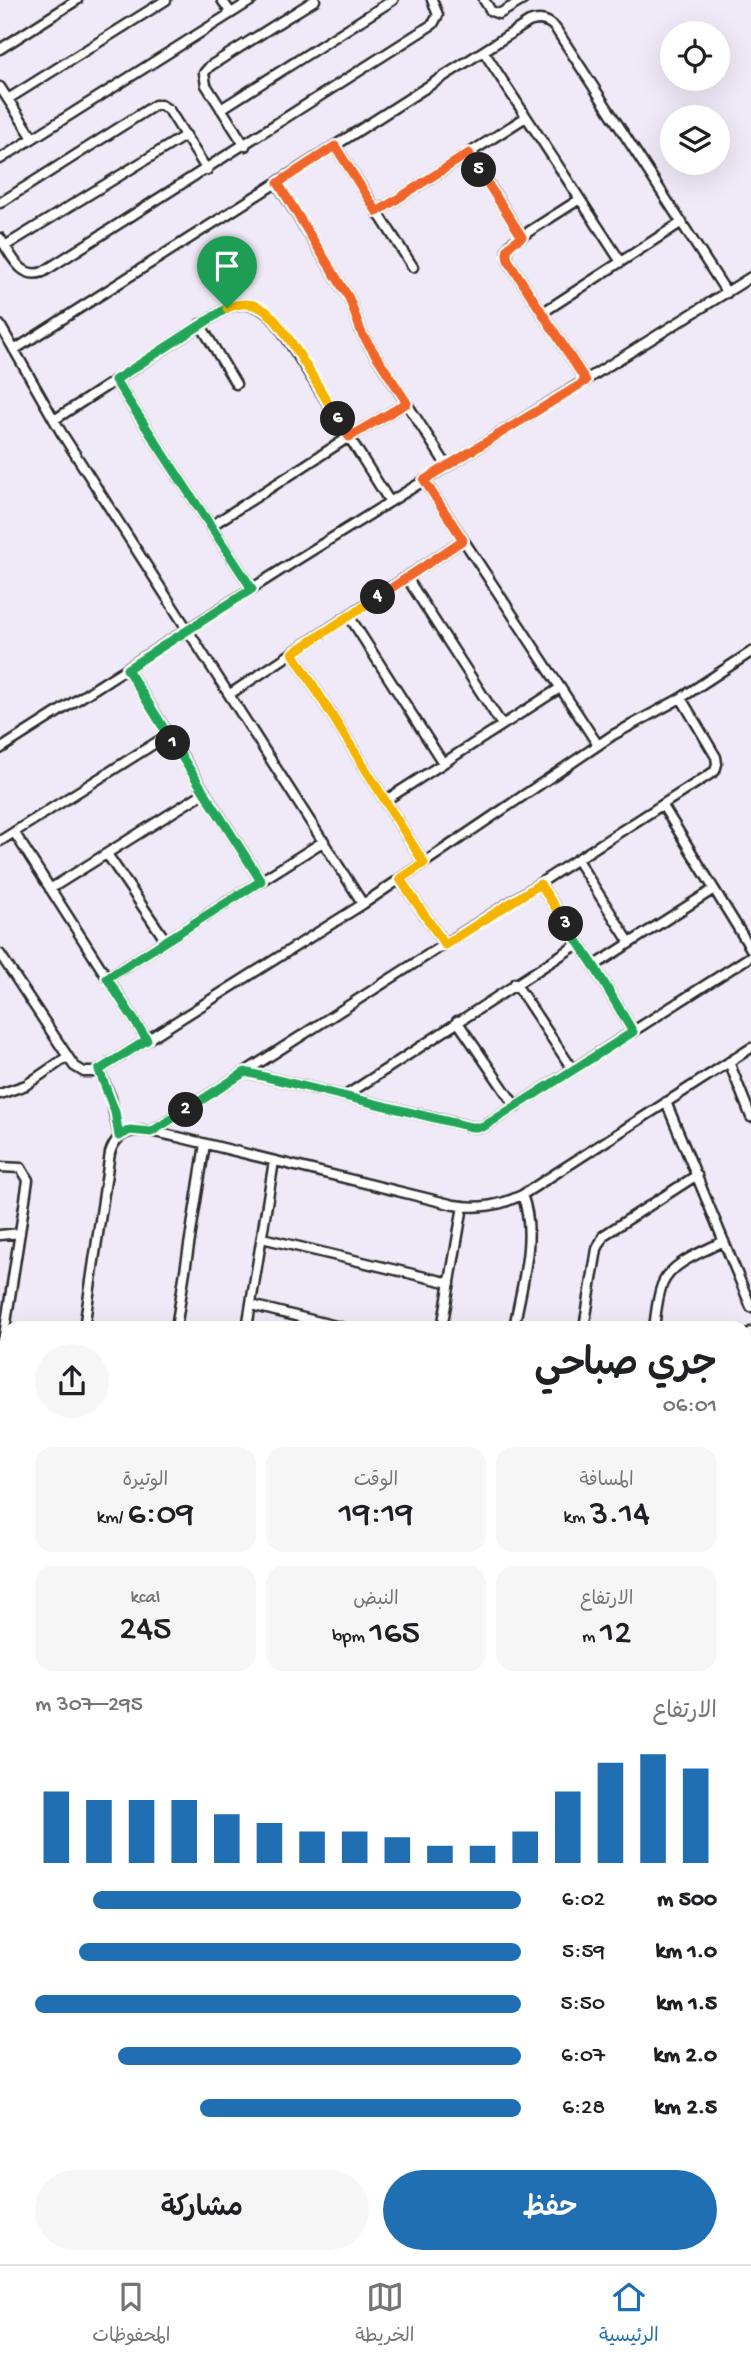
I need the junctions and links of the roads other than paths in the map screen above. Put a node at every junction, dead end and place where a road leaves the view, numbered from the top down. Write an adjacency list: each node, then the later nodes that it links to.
1 (78, 0): 11 (street)
2 (166, 0): 14 (street)
3 (222, 0): 10 (street)
4 (252, 0): 10 (street)
5 (316, 0): 15 (street)
6 (393, 0): 15 (street)
7 (432, 0): 19 (street)
8 (484, 0): 9 (street)
9 (523, 0)
10 (231, 13): 18 (street)
11 (0, 49)
12 (484, 52): 16 (street); 20 (street); 28 (street)
13 (0, 87): 14 (street)
14 (8, 99): 18 (street)
15 (222, 109): 19 (street)
16 (526, 117): 21 (street); 25 (street)
17 (186, 135): 23 (street); 26 (street); 31 (street)
18 (33, 138): 22 (street)
19 (245, 146): 23 (street)
20 (335, 146): 24 (street); 27 (street)
21 (469, 153): 27 (street); 29 (street)
22 (0, 159)
23 (207, 170): 31 (street)
24 (278, 183): 39 (street); 43 (street)
25 (580, 199): 29 (street); 32 (street)
26 (0, 203)
27 (377, 212): 33 (street)
28 (682, 222): 32 (street); 35 (street)
29 (522, 237): 36 (street)
30 (0, 238): 31 (street)
31 (5, 246)
32 (621, 262): 36 (street)
33 (413, 267)
34 (751, 277): 35 (street)
35 (727, 293): 41 (street)
36 (542, 313): 41 (street)
37 (200, 324): 40 (street); 42 (street); 45 (street)
38 (0, 325): 39 (street)
39 (14, 350): 44 (street)
40 (115, 380): 44 (street); 49 (street)
41 (586, 381): 46 (street)
42 (236, 384)
43 (407, 403): 45 (street); 46 (street)
44 (54, 420): 54 (street)
45 (349, 437): 48 (street); 49 (street)
46 (447, 466): 47 (street)
47 (424, 480): 48 (street); 50 (street)
48 (390, 502): 52 (street)
49 (211, 526): 52 (street)
50 (463, 540): 51 (street); 58 (street)
51 (407, 578): 53 (street); 61 (street)
52 (252, 589): 54 (street)
53 (349, 616): 56 (street); 65 (street)
54 (189, 630): 57 (street); 59 (street)
55 (751, 652): 60 (street)
56 (293, 653): 59 (street); 67 (street)
57 (127, 669): 62 (street); 64 (street)
58 (560, 688): 61 (street); 63 (street)
59 (230, 694): 71 (street)
60 (681, 698): 63 (street); 68 (street)
61 (502, 725): 65 (street)
62 (168, 735): 66 (street); 69 (street)
63 (598, 746): 74 (street)
64 (0, 749)
65 (443, 763): 67 (street)
66 (205, 792): 72 (street); 76 (street)
67 (386, 800): 74 (street)
68 (663, 806): 73 (street); 79 (street)
69 (14, 832): 70 (street); 78 (street)
70 (0, 841)
71 (324, 841): 76 (street); 80 (street)
72 (107, 854): 78 (street); 81 (street)
73 (577, 860): 77 (street); 82 (street)
74 (424, 863): 75 (street)
75 (400, 879): 80 (street); 84 (street)
76 (261, 881): 81 (street)
77 (540, 884): 83 (street); 84 (street)
78 (50, 889): 89 (street)
79 (714, 889): 82 (street); 85 (street)
80 (363, 904): 93 (street)
81 (166, 941): 89 (street)
82 (629, 943): 88 (street)
83 (578, 944): 88 (street); 90 (street)
84 (445, 945): 99 (street)
85 (751, 949)
86 (0, 954): 95 (street)
87 (751, 956): 92 (street)
88 (594, 966): 92 (street)
89 (107, 978): 93 (street)
90 (515, 983): 91 (street); 98 (street)
91 (457, 1021): 101 (street); 103 (street)
92 (633, 1032): 98 (street)
93 (147, 1040): 97 (street)
94 (751, 1048): 96 (street)
95 (67, 1056): 97 (street); 100 (street)
96 (729, 1062): 102 (street); 104 (street)
97 (99, 1070): 106 (street)
98 (573, 1070): 103 (street)
99 (245, 1072): 101 (street); 105 (street)
100 (0, 1094)
101 (345, 1096): 103 (street)
102 (666, 1102): 110 (street); 111 (street)
103 (516, 1107)
104 (751, 1117)
105 (151, 1132): 106 (street); 107 (street)
106 (119, 1136): 121 (street)
107 (205, 1143): 108 (street); 122 (street)
108 (274, 1161): 112 (street); 115 (street)
109 (0, 1167): 113 (street)
110 (697, 1175): 116 (street); 127 (street)
111 (522, 1195): 112 (street); 126 (street)
112 (463, 1206): 117 (street)
113 (20, 1233): 114 (street); 120 (street)
114 (0, 1235)
115 (262, 1238): 117 (street); 118 (street)
116 (724, 1241): 119 (street); 128 (street)
117 (450, 1283): 125 (street)
118 (251, 1306): 123 (street); 124 (street)
119 (751, 1307)
120 (6, 1321)
121 (84, 1321)
122 (177, 1321)
123 (248, 1321)
124 (314, 1321)
125 (443, 1321)
126 (515, 1321)
127 (585, 1321)
128 (655, 1321)

